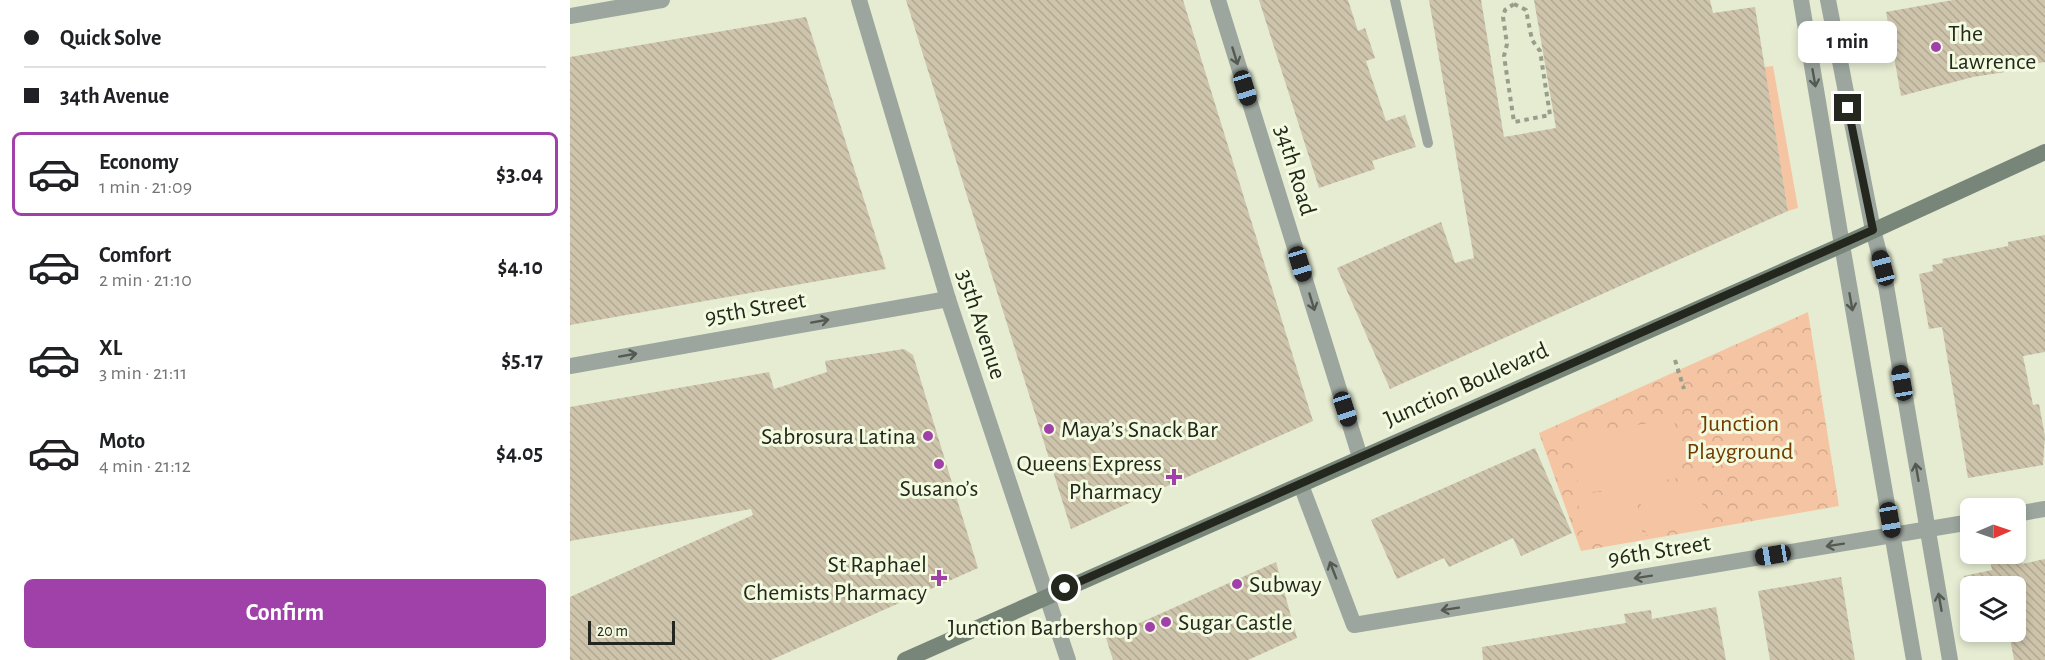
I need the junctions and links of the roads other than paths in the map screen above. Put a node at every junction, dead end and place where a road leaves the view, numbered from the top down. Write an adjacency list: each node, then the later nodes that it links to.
1 (662, 0): 7 (street)
2 (860, 0): 12 (street, 35th Avenue)
3 (1218, 0): 14 (street, 34th Road, one-way to 14)
4 (1395, 0): 8 (lane)
5 (1801, 0): 11 (street, one-way to 11)
6 (1828, 0): 10 (street)
7 (570, 16)
8 (1428, 143)
9 (2045, 152): 10 (main road, Junction Boulevard)
10 (1873, 230): 11 (main road, Junction Boulevard); 19 (street, one-way to 10)
11 (1842, 245): 14 (main road, Junction Boulevard); 20 (street, one-way to 20)
12 (948, 298): 13 (street, 95th Street, one-way to 12); 21 (street, 35th Avenue)
13 (570, 366)
14 (1360, 457): 15 (main road, Junction Boulevard)
15 (1301, 485): 20 (street, 96th Street, one-way to 15); 21 (main road, Junction Boulevard)
16 (2045, 509): 17 (street)
17 (2026, 512)
18 (1960, 524): 19 (street, 96th Street)
19 (1927, 530): 20 (street, 96th Street); 25 (street, one-way to 19)
20 (1893, 535): 24 (street)
21 (1047, 596): 22 (main road, Junction Boulevard); 23 (street, 35th Avenue)
22 (905, 660)
23 (1068, 660)
24 (1914, 660)
25 (1950, 660)

